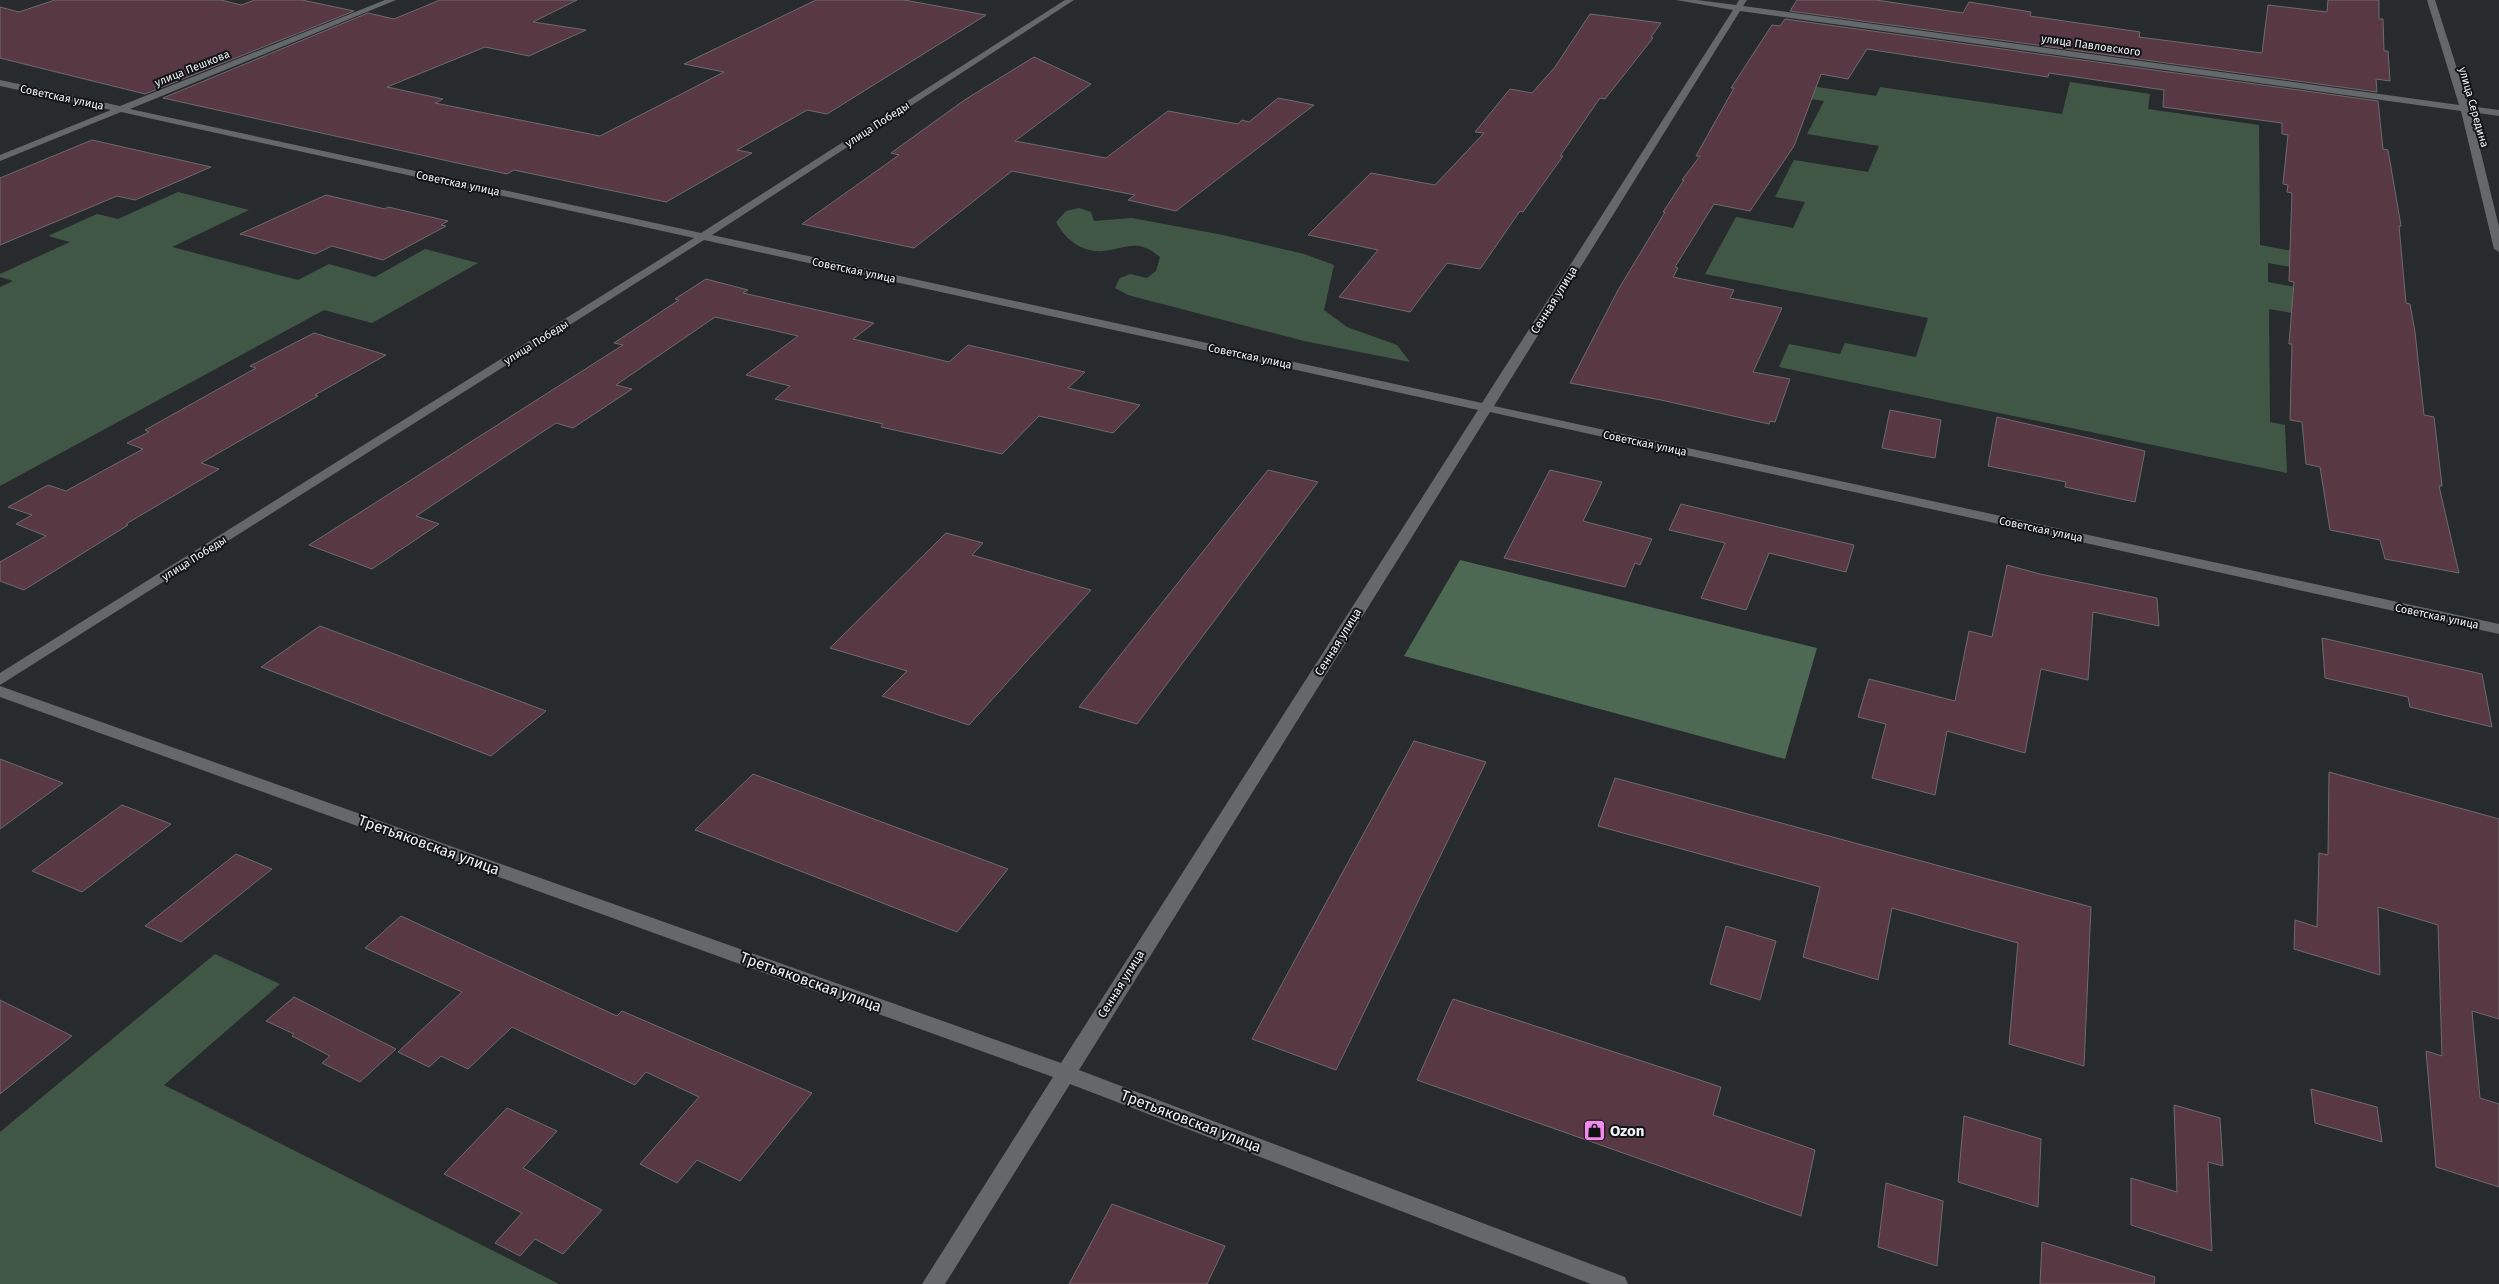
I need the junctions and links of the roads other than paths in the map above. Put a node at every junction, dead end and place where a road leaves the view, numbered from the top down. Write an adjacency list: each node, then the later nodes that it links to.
1 (392, 0): 8 (street, улица Пешкова)
2 (1070, 0): 11 (street, улица Победы)
3 (1680, 0): 5 (street, улица Павловского)
4 (2431, 0): 7 (street, улица Середина)
5 (1740, 4): 7 (street, улица Павловского); 13 (street, Сенная улица)
6 (0, 83): 8 (street, Советская улица)
7 (2465, 108): 9 (street, улица Павловского); 12 (street, улица Середина)
8 (118, 109): 10 (street, улица Пешкова); 11 (street, Советская улица)
9 (2499, 113)
10 (0, 158)
11 (702, 237): 13 (street, Советская улица); 15 (street, улица Победы)
12 (2499, 250)
13 (1486, 408): 14 (street, Советская улица); 17 (street, Сенная улица)
14 (2499, 629)
15 (0, 680)
16 (0, 691): 17 (street, Третьяковская улица)
17 (1065, 1073): 18 (street, Сенная улица); 19 (street, Третьяковская улица)
18 (933, 1284)
19 (1617, 1284)

